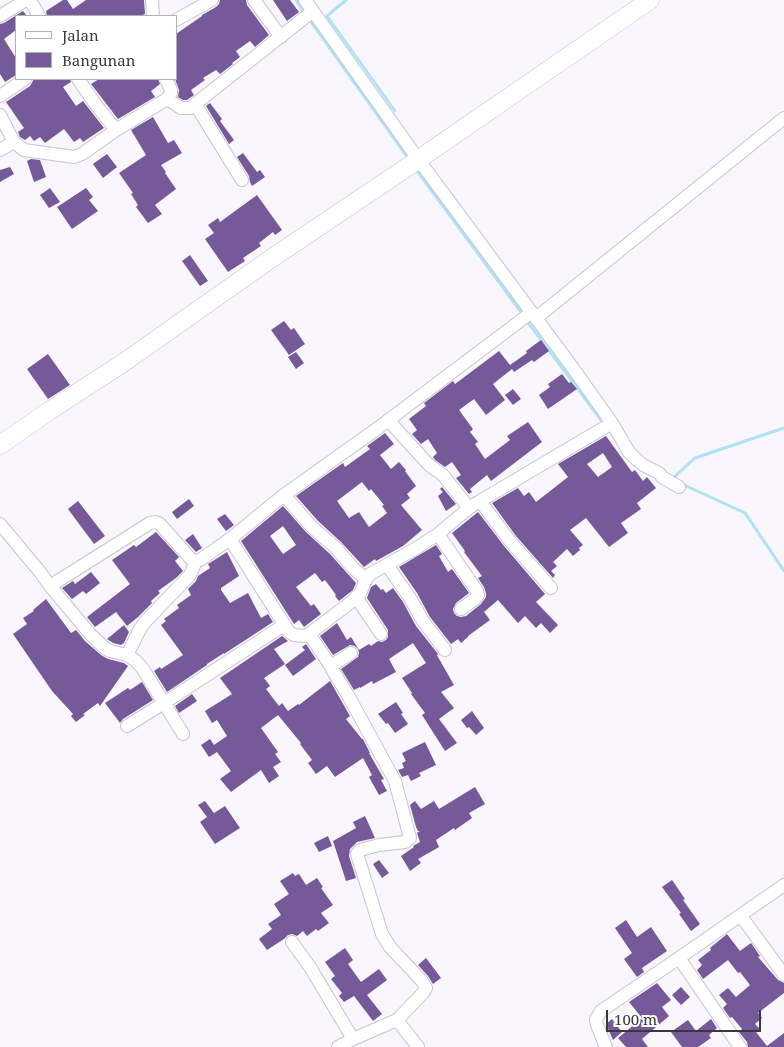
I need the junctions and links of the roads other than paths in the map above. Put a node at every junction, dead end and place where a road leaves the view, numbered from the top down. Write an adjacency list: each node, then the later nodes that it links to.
1 (26, 0): 11 (street)
2 (30, 0): 8 (street)
3 (152, 0): 9 (street)
4 (212, 0): 12 (street)
5 (254, 0): 13 (street)
6 (305, 0): 10 (street)
7 (650, 0): 25 (street)
8 (38, 15)
9 (154, 15)
10 (308, 15): 13 (street); 25 (street)
11 (0, 16)
12 (178, 19)
13 (281, 37): 19 (street)
14 (24, 80): 17 (street)
15 (79, 80): 22 (street)
16 (166, 80): 18 (street)
17 (0, 96)
18 (167, 99): 19 (street); 22 (street)
19 (195, 104): 26 (street)
20 (0, 115): 23 (street)
21 (784, 118): 27 (street)
22 (116, 130): 23 (street)
23 (14, 142): 24 (street)
24 (0, 150)
25 (412, 163): 27 (street); 30 (street)
26 (242, 180)
27 (530, 317): 28 (street); 29 (street)
28 (388, 420): 32 (street); 34 (street)
29 (607, 426): 31 (street); 33 (street)
30 (0, 445)
31 (680, 487)
32 (284, 495): 37 (street); 40 (street)
33 (480, 501): 34 (street); 42 (street)
34 (469, 508): 36 (street)
35 (0, 524): 41 (street)
36 (438, 534): 39 (street); 44 (street)
37 (230, 538): 38 (street); 45 (street)
38 (196, 562): 41 (street); 50 (street)
39 (387, 565): 40 (street); 48 (street)
40 (366, 579): 43 (street)
41 (50, 586): 50 (street)
42 (551, 588)
43 (356, 597): 46 (street); 47 (street)
44 (461, 609)
45 (284, 625): 46 (street); 52 (street)
46 (309, 634): 51 (street)
47 (381, 634)
48 (445, 650)
49 (350, 653): 51 (street)
50 (126, 655): 52 (street)
51 (330, 666): 60 (street)
52 (164, 703): 53 (street); 54 (street)
53 (127, 726)
54 (183, 734)
55 (784, 885): 56 (street)
56 (741, 916): 58 (street); 59 (street)
57 (292, 942): 61 (street)
58 (679, 958): 64 (street); 65 (street)
59 (784, 975)
60 (397, 1020): 61 (street); 63 (street)
61 (353, 1039): 62 (street)
62 (338, 1047)
63 (418, 1047)
64 (606, 1047)
65 (740, 1047)

